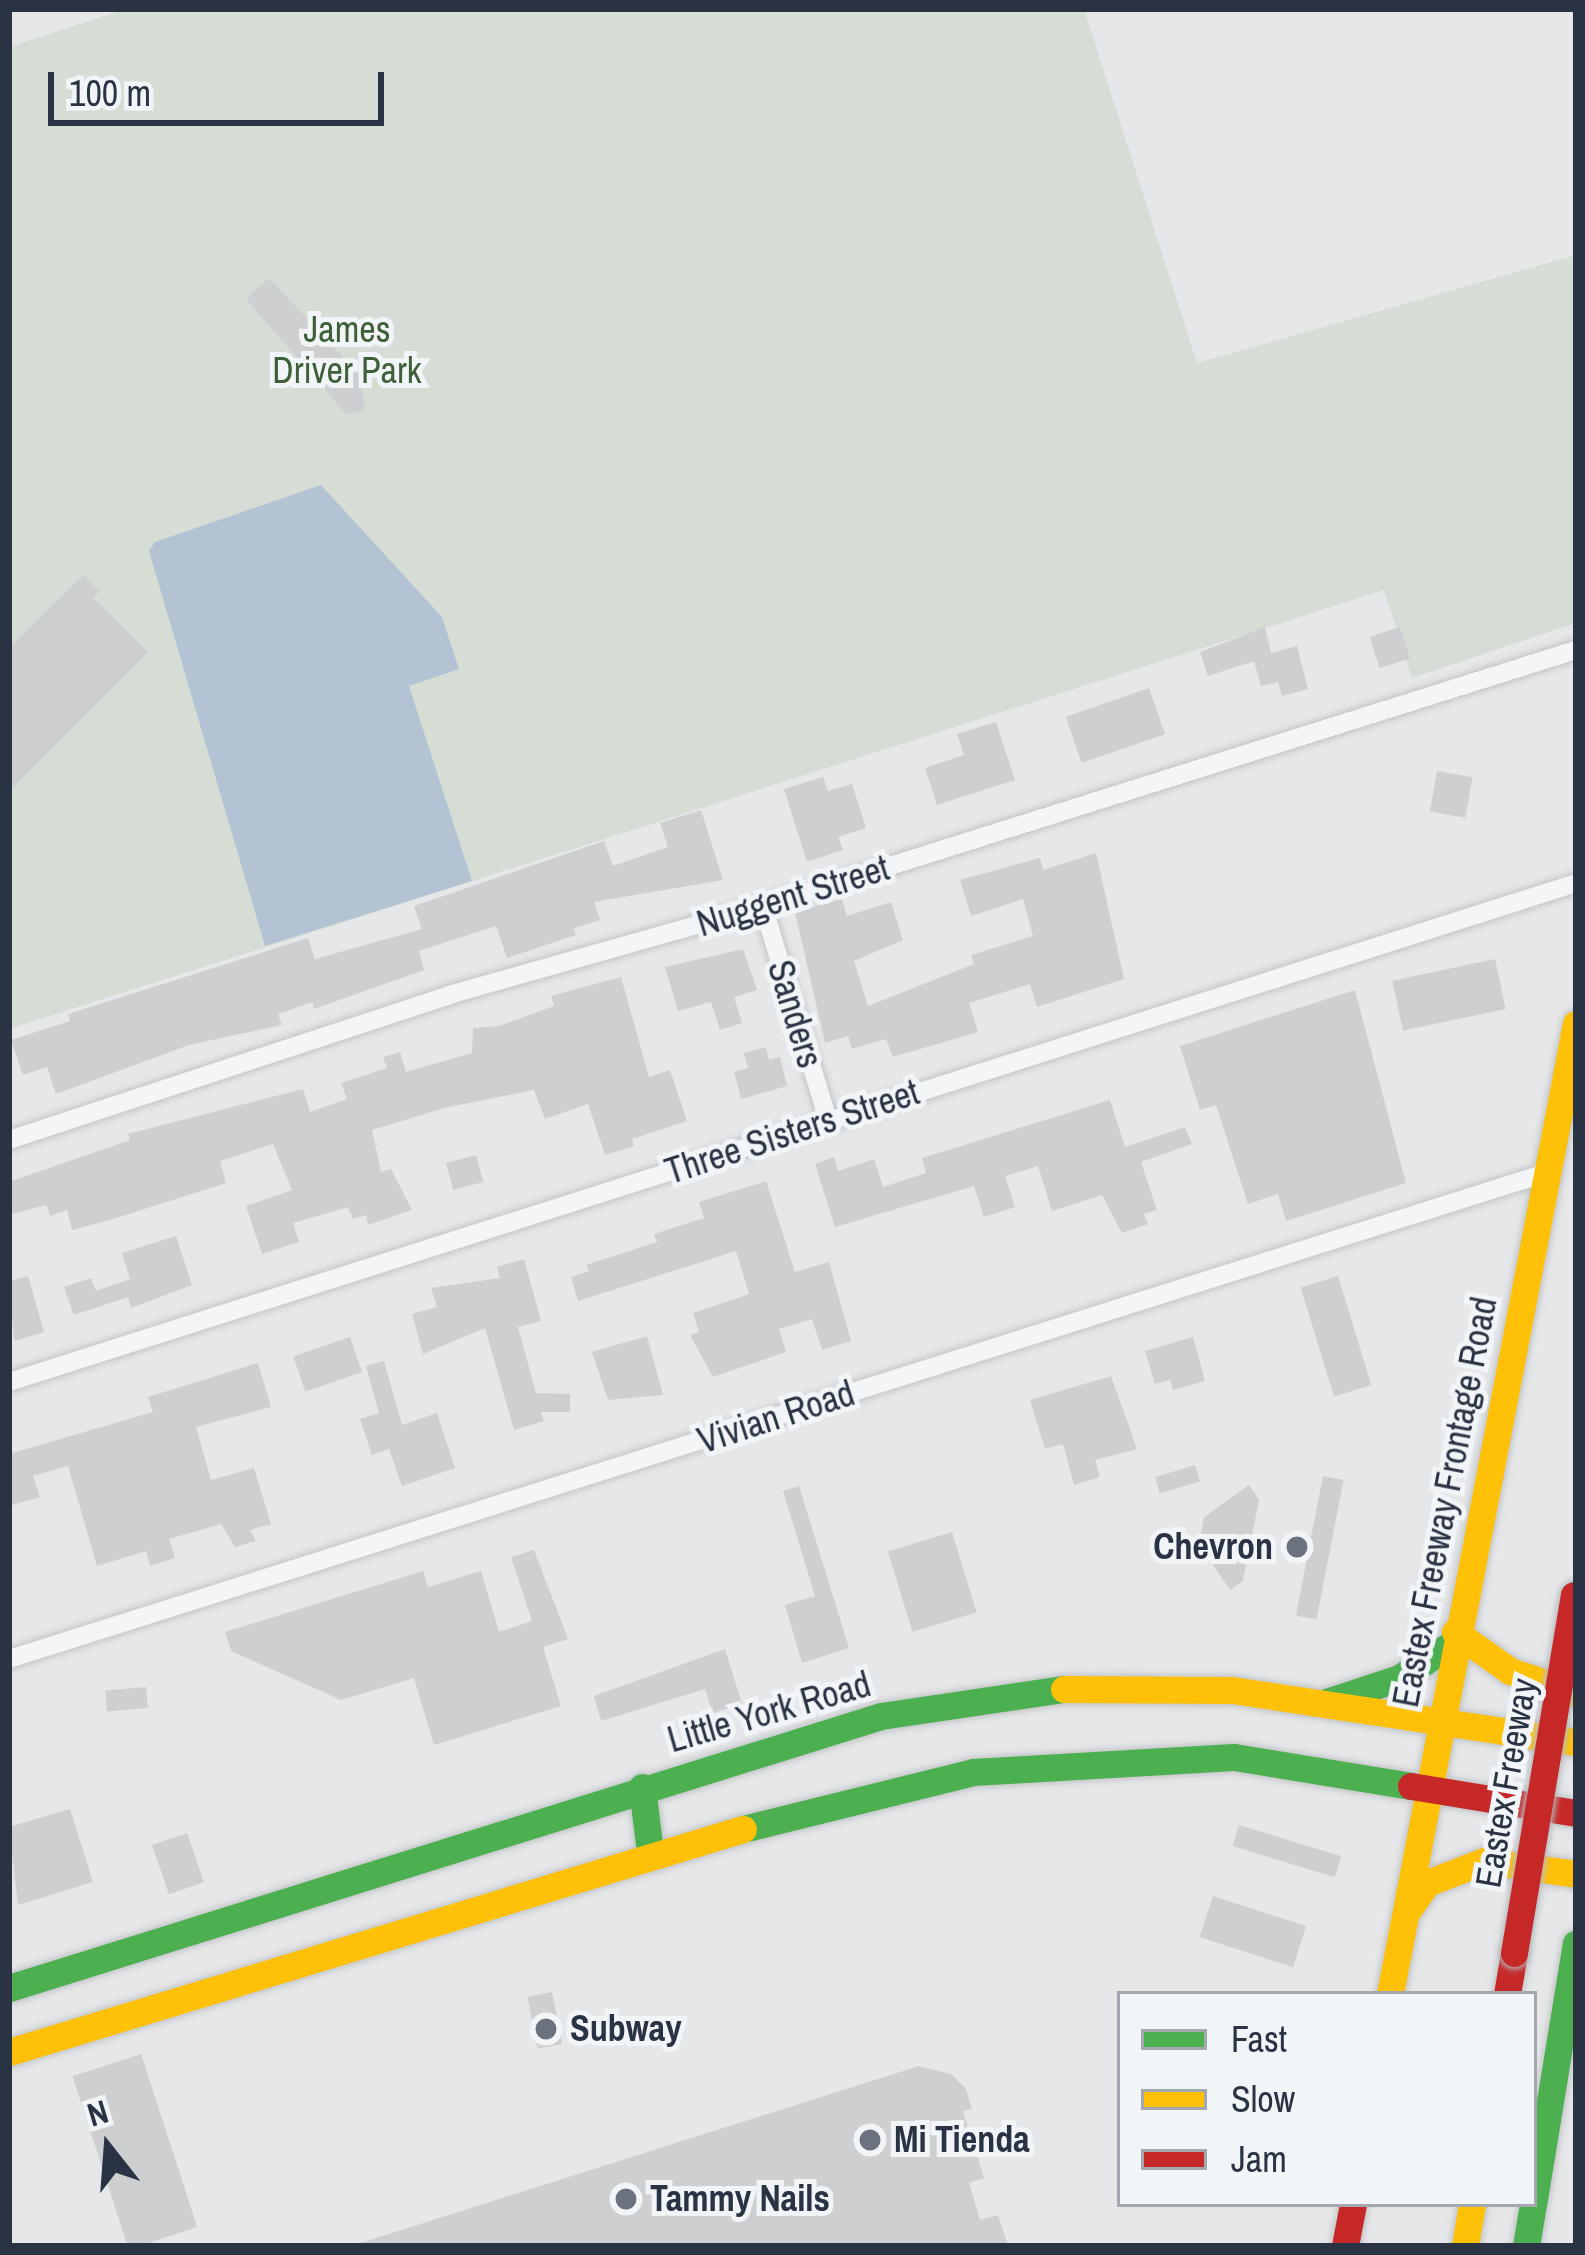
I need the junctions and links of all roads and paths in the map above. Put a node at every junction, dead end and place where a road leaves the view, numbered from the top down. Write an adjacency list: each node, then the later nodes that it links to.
1 (1576, 650): 3 (street, Nuggent Street)
2 (1576, 883): 5 (street, Three Sisters Street)
3 (763, 906): 5 (street, Sanders); 6 (street, Nuggent Street)
4 (1576, 1024): 7 (main road, Eastex Freeway Frontage Road)
5 (828, 1120): 8 (street, Three Sisters Street)
6 (9, 1140)
7 (1543, 1174): 10 (main road, Eastex Freeway Frontage Road); 11 (street, Vivian Road)
8 (9, 1382)
9 (1575, 1590): 25 (main road, Eastex Freeway, bridge)
10 (1454, 1638): 12 (main road); 13 (main road); 14 (main road, Eastex Freeway Frontage Road)
11 (9, 1659)
12 (1576, 1693)
13 (1322, 1703): 14 (main road, Little York Road); 16 (main road, Little York Road)
14 (1441, 1721): 15 (main road, Little York Road); 17 (main road, Eastex Freeway Frontage Road)
15 (1576, 1742)
16 (641, 1787): 19 (main road); 23 (main road, Little York Road)
17 (1429, 1787): 18 (main road); 19 (main road); 21 (main road, Eastex Freeway Frontage Road)
18 (1576, 1813)
19 (650, 1852): 26 (main road)
20 (1576, 1874): 21 (main road)
21 (1406, 1914): 24 (main road, Eastex Freeway Frontage Road)
22 (1574, 1952): 27 (main road)
23 (9, 1988)
24 (1391, 1991)
25 (1508, 1991)
26 (9, 2052)
27 (1537, 2177)
28 (1352, 2207): 32 (main road)
29 (1366, 2207): 33 (main road)
30 (1472, 2207): 34 (main road)
31 (1532, 2207): 35 (main road)
32 (1345, 2246)
33 (1362, 2246)
34 (1465, 2246)
35 (1526, 2246)

